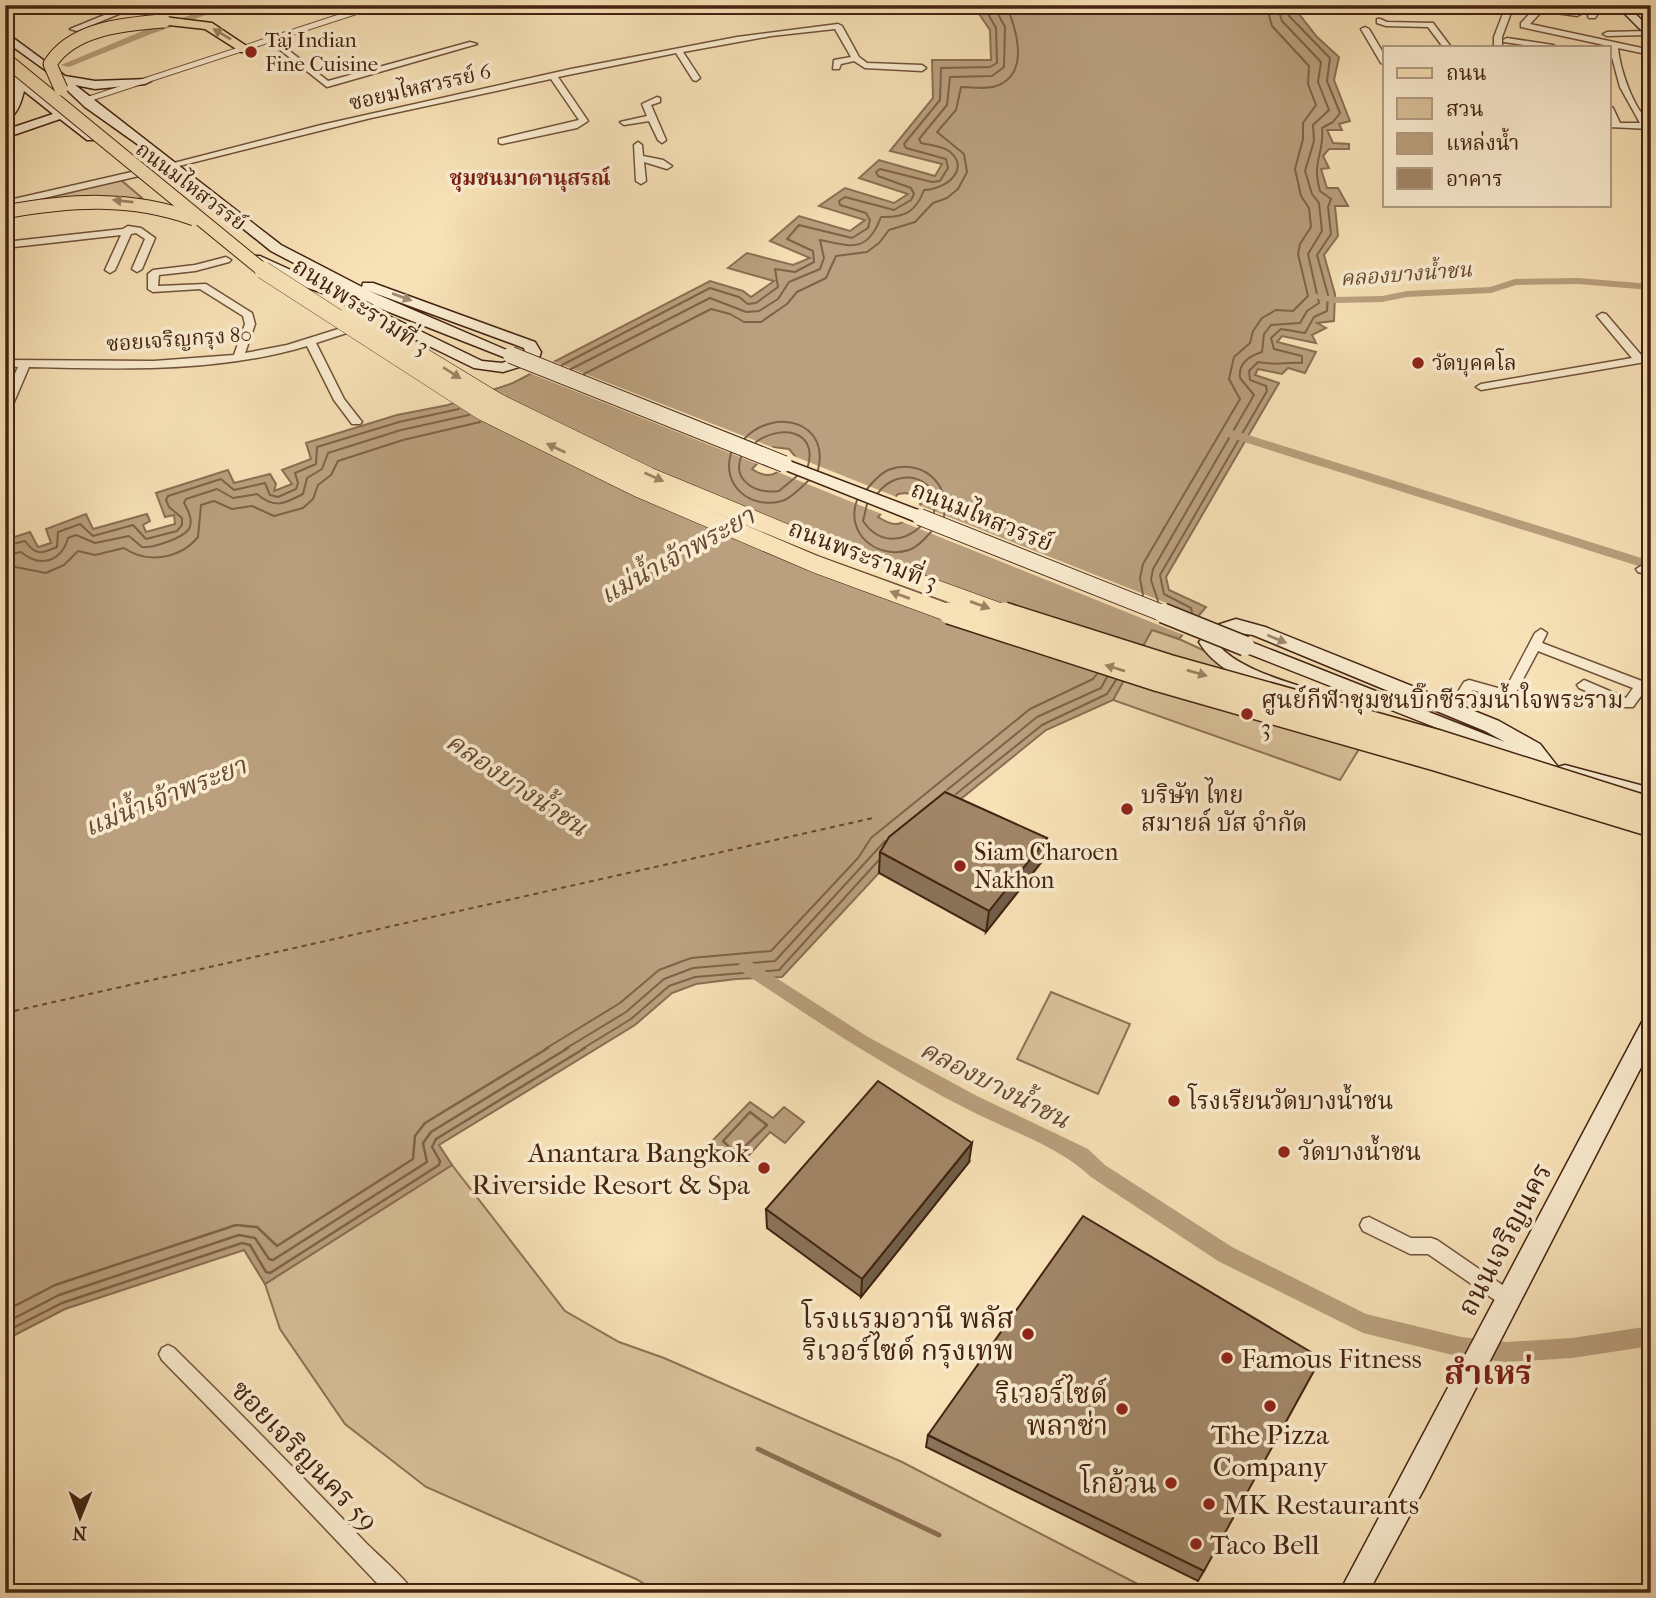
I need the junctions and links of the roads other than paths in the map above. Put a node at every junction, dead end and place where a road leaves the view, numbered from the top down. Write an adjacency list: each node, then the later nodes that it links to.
1 (137, 5): 12 (street)
2 (379, 5): 17 (street)
3 (1487, 5): 24 (street)
4 (1600, 5): 10 (street)
5 (1610, 5): 7 (street)
6 (1642, 5): 9 (main road)
7 (1624, 6): 14 (main road)
8 (1577, 15): 20 (street)
9 (1651, 15)
10 (1592, 16)
11 (1380, 21): 23 (street)
12 (74, 29)
13 (1365, 29): 32 (street)
14 (1649, 33): 15 (street)
15 (1607, 34)
16 (5, 35): 29 (main road, ถนนพระรามที่ 3)
17 (273, 40): 19 (street); 26 (street)
18 (1507, 40): 25 (street)
19 (473, 44)
20 (1586, 44): 21 (street)
21 (1614, 45): 28 (street); 51 (street)
22 (5, 46): 40 (main road, ถนนพระรามที่ 3)
23 (1446, 46)
24 (1498, 46)
25 (1546, 46)
26 (244, 49): 38 (street); 40 (main road, one-way to 40, bridge)
27 (678, 50): 30 (street, ซอยมไหสวรรย์ 6); 36 (street, ซอยมไหสวรรย์ 6); 37 (street)
28 (1651, 53)
29 (34, 58): 35 (main road); 40 (main road, ถนนพระรามที่ 3)
30 (856, 58): 33 (street); 34 (street)
31 (5, 59): 65 (main road, ถนนพระรามที่ 3, bridge)
32 (1383, 60)
33 (836, 67)
34 (922, 68)
35 (5, 70): 39 (main road)
36 (553, 76): 56 (street); 59 (street, ซอยมไหสวรรย์ 6)
37 (696, 78)
38 (151, 79): 40 (main road); 41 (street); 43 (street)
39 (20, 82): 45 (main road); 47 (main road)
40 (61, 84): 43 (main road, ถนนพระรามที่ 3); 90 (main road, ถนนพระรามที่ 3, one-way to 90, bridge)
41 (123, 92): 43 (street); 46 (main road)
42 (657, 100): 48 (street)
43 (86, 102): 45 (main road); 46 (main road, ถนนมไหสวรรย์)
44 (1610, 111): 51 (street)
45 (58, 112): 50 (main road); 52 (main road, ถนนมไหสวรรย์); 53 (main road)
46 (106, 116): 59 (main road, ถนนมไหสวรรย์)
47 (5, 117)
48 (652, 118): 49 (street); 55 (street)
49 (624, 122)
50 (5, 126)
51 (1648, 126)
52 (80, 128): 53 (main road); 61 (main road, ถนนมไหสวรรย์)
53 (22, 129): 54 (main road)
54 (5, 134)
55 (662, 140)
56 (502, 141)
57 (638, 145): 58 (street)
58 (639, 158): 60 (street); 62 (street)
59 (171, 165): 71 (main road, ถนนมไหสวรรย์)
60 (667, 166)
61 (136, 174): 63 (street); 71 (main road, ถนนมไหสวรรย์)
62 (641, 181)
63 (5, 204)
64 (5, 212): 65 (main road, one-way to 64, bridge)
65 (212, 226): 90 (main road, ถนนพระรามที่ 3, one-way to 65, bridge)
66 (128, 229): 67 (street); 69 (street); 70 (street)
67 (5, 245)
68 (226, 260): 75 (street)
69 (137, 269)
70 (110, 270)
71 (334, 286): 72 (main road); 72 (main road, one-way to 72)
72 (384, 312): 74 (street, ซอยเจริญกรุง 80); 85 (main road, ถนนมไหสวรรย์, bridge)
73 (1602, 316): 76 (street)
74 (310, 342): 75 (street, ซอยเจริญกรุง 80); 81 (street)
75 (239, 356): 78 (street, ซอยเจริญกรุง 80)
76 (1645, 359): 79 (street)
77 (5, 363): 78 (street, ซอยเจริญกรุง 80)
78 (25, 364): 80 (street)
79 (1481, 387)
80 (5, 410)
81 (356, 422)
82 (1584, 685): 83 (street)
83 (1646, 688): 84 (street)
84 (1455, 708): 85 (main road); 89 (main road, one-way to 84)
85 (1553, 769): 86 (main road, ถนนมไหสวรรย์); 89 (main road, ถนนมไหสวรรย์)
86 (1621, 785): 87 (main road); 88 (main road, ถนนมไหสวรรย์)
87 (1651, 788)
88 (1651, 795)
89 (1603, 799): 90 (main road, ถนนมไหสวรรย์)
90 (1650, 821)
91 (1651, 1026): 93 (main road, ถนนเจริญนคร)
92 (1369, 1225): 93 (street)
93 (1505, 1304): 96 (main road, ถนนเจริญนคร)
94 (168, 1354): 95 (street, ซอยเจริญนคร 59)
95 (404, 1593)
96 (1353, 1593)

